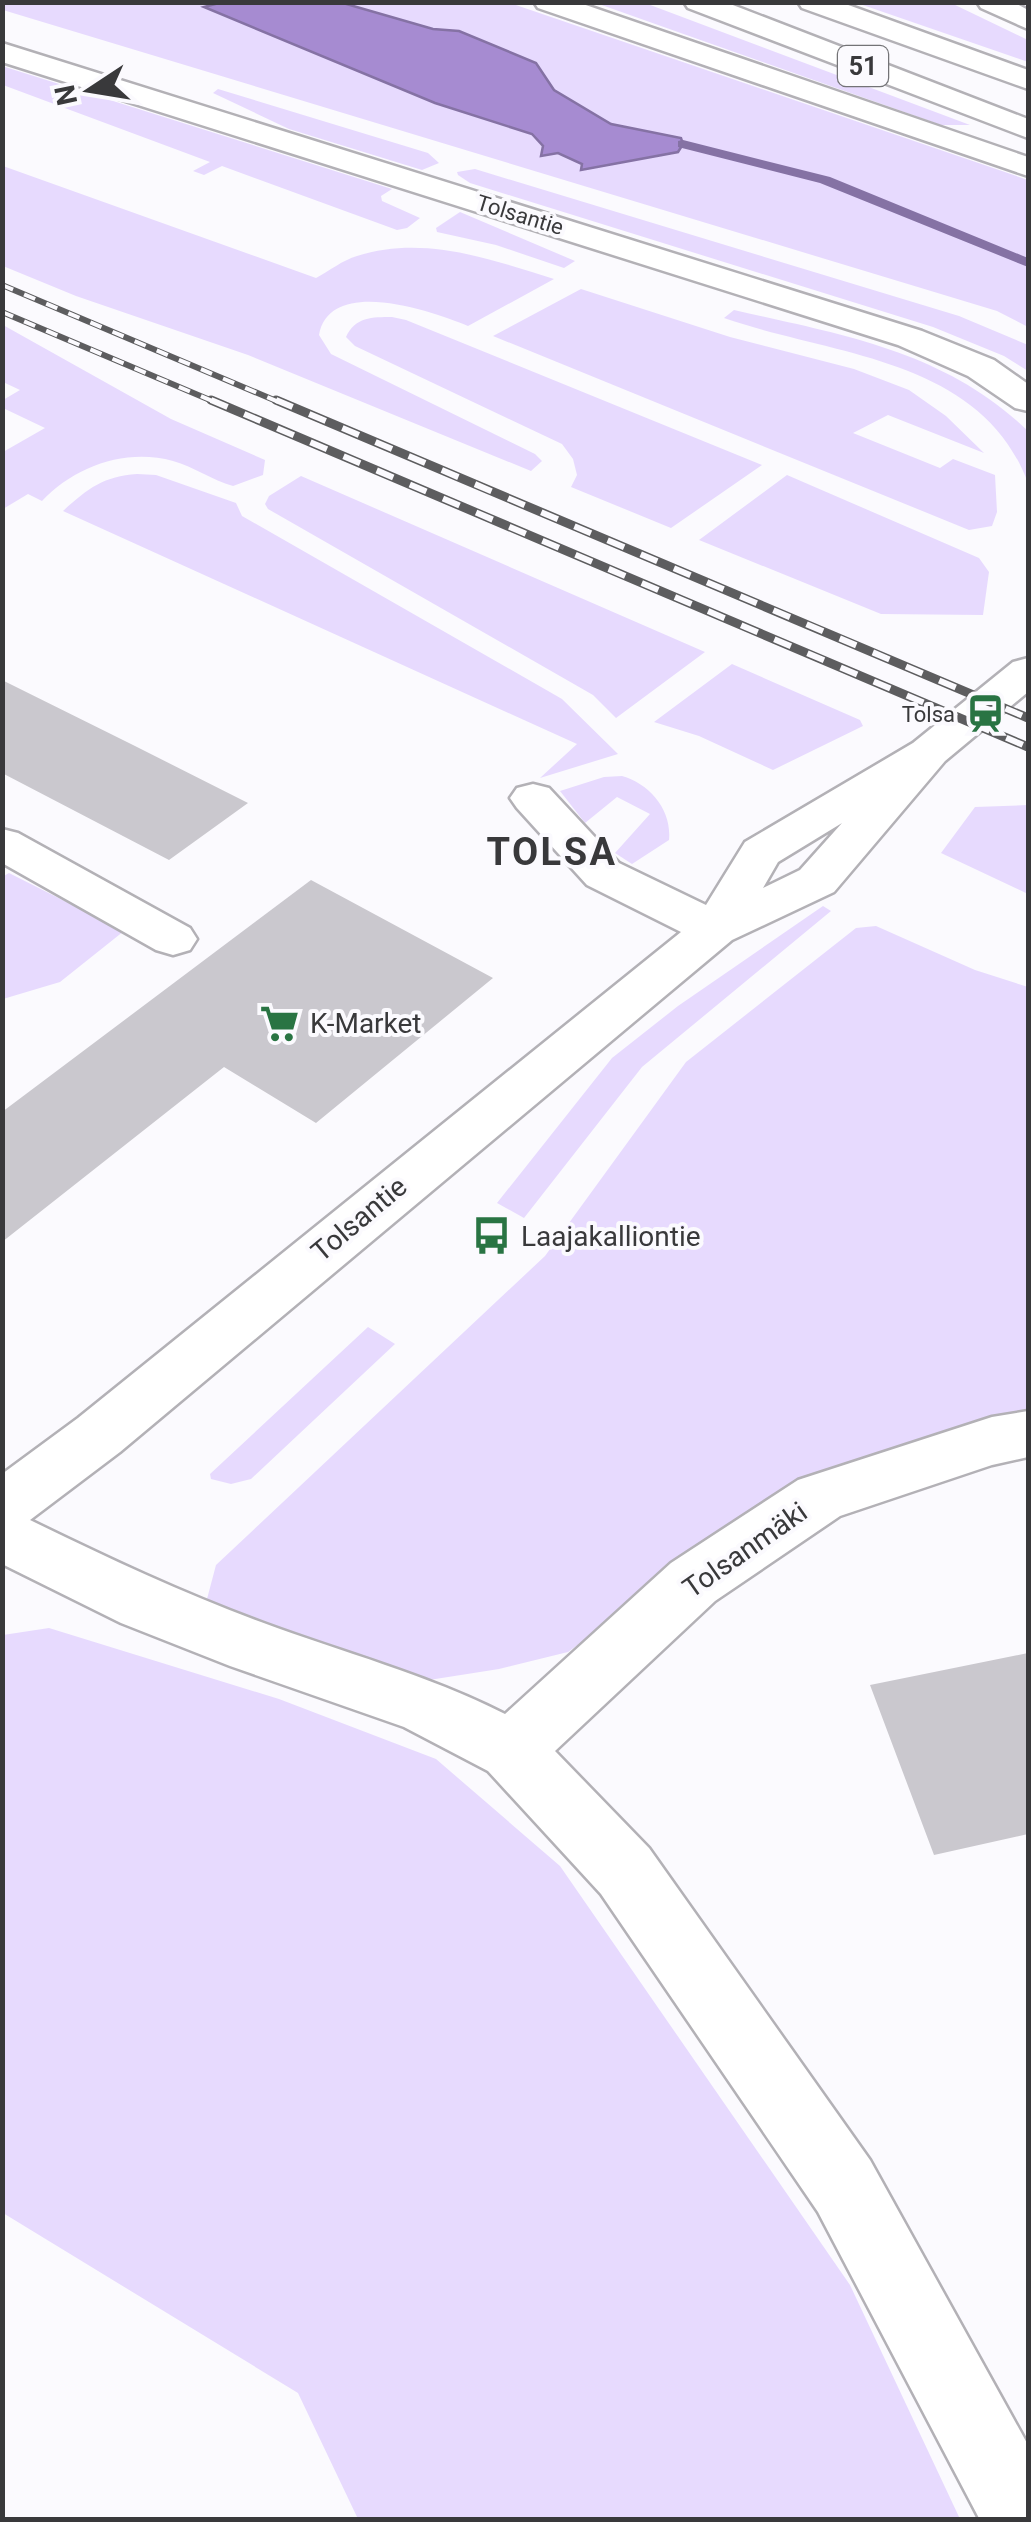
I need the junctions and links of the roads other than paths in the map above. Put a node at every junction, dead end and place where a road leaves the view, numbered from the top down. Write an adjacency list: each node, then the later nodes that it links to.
1 (548, 2): 9 (main road)
2 (698, 2): 8 (main road, 51)
3 (812, 2): 7 (main road, 51)
4 (991, 2): 5 (main road)
5 (1028, 21)
6 (2, 52): 10 (main road, Tolsantie)
7 (1028, 80)
8 (1028, 129)
9 (1028, 168)
10 (1028, 400)
11 (1028, 671): 14 (main road, Tolsantie)
12 (533, 798): 14 (main road)
13 (2, 843): 15 (main road)
14 (715, 930): 17 (main road, Tolsantie)
15 (173, 939)
16 (1028, 1434): 19 (main road, Tolsanmäki)
17 (2, 1508)
18 (2, 1535): 19 (main road)
19 (510, 1750): 20 (main road)
20 (1024, 2520)

